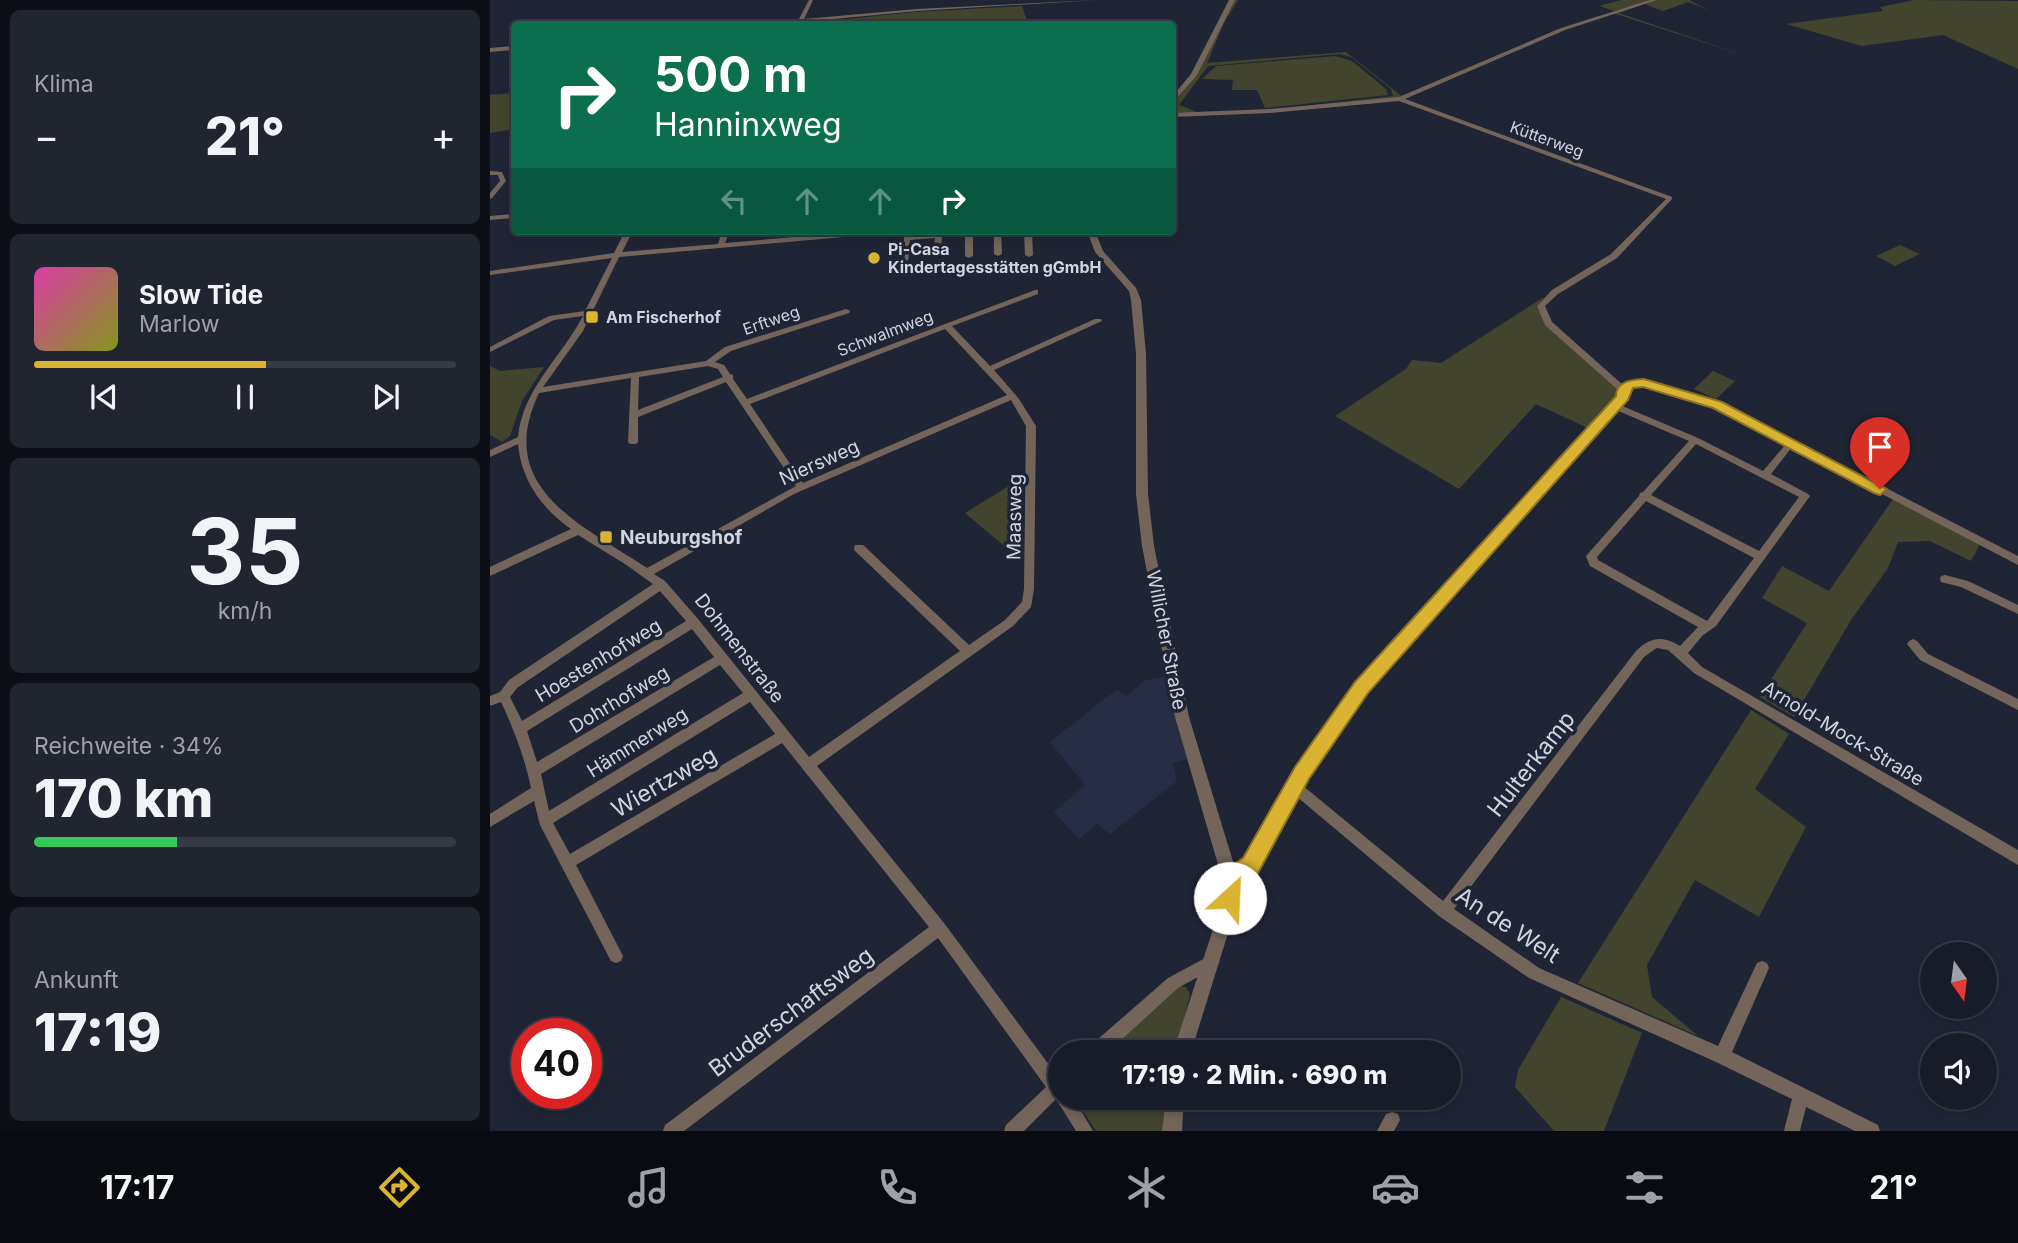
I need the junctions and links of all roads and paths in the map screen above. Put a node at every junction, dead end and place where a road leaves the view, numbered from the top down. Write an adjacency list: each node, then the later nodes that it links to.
1 (811, 0): 5 (street)
2 (1096, 0): 6 (street)
3 (1232, 0): 9 (street)
4 (1655, 0): 10 (street, Kütterweg)
5 (801, 21)
6 (826, 21)
7 (511, 48): 8 (street)
8 (490, 50)
9 (1176, 97)
10 (1400, 99): 11 (street, Kütterweg); 45 (street, Kütterweg)
11 (1176, 115)
12 (490, 173): 14 (street)
13 (511, 180): 14 (street)
14 (503, 181): 15 (street)
15 (490, 197)
16 (511, 216): 17 (street)
17 (490, 218)
18 (627, 235): 30 (street, Dohmenstraße)
19 (725, 235): 27 (street)
20 (826, 235): 27 (street)
21 (907, 235): 33 (street)
22 (939, 235): 28 (street)
23 (969, 235): 32 (street)
24 (997, 235): 29 (street)
25 (1028, 235): 31 (street)
26 (1092, 235): 88 (street, Willicher Straße)
27 (721, 246): 30 (street)
28 (937, 254)
29 (998, 254)
30 (616, 255): 34 (street); 37 (street, Dohmenstraße)
31 (1029, 255)
32 (969, 256)
33 (904, 262)
34 (490, 273)
35 (1035, 292): 39 (street, Schwalmweg)
36 (846, 311): 41 (street, Erftweg)
37 (587, 313): 40 (street); 46 (street, Dohmenstraße)
38 (1098, 321): 42 (street)
39 (946, 325): 42 (street, Maasweg); 48 (street, Schwalmweg)
40 (490, 349)
41 (708, 363): 43 (street, Erftweg); 44 (street)
42 (987, 370): 47 (street, Maasweg)
43 (635, 375): 46 (street, Erftweg); 50 (street)
44 (730, 377): 48 (street); 50 (street)
45 (1623, 390): 49 (street); 62 (street)
46 (536, 391): 51 (street, Dohmenstraße)
47 (1012, 396): 57 (street, Niersweg); 72 (street, Maasweg)
48 (746, 402): 57 (street)
49 (1614, 406): 52 (street); 82 (street)
50 (634, 415): 53 (street)
51 (520, 439): 55 (street); 59 (street, Dohmenstraße)
52 (1695, 440): 56 (street); 58 (street)
53 (633, 442)
54 (1787, 447): 56 (street)
55 (490, 454)
56 (1765, 475): 61 (street)
57 (802, 488): 64 (street, Niersweg)
58 (1643, 495): 61 (street); 69 (street)
59 (579, 530): 63 (street); 64 (street, Dohmenstraße)
60 (859, 548): 72 (street)
61 (1760, 556): 69 (street)
62 (2018, 561)
63 (490, 572)
64 (647, 573): 66 (street, Dohmenstraße)
65 (1945, 579): 67 (street)
66 (661, 584): 68 (street, Dohmenstraße); 76 (street)
67 (2018, 610)
68 (694, 622): 74 (street, Dohmenstraße); 78 (street, Hoestenhofweg)
69 (1708, 627): 73 (street)
70 (1652, 645): 73 (street, Arnold-Mock-Straße); 89 (street, Hulterkamp)
71 (1913, 645): 77 (street)
72 (967, 651): 80 (street, Maasweg)
73 (1682, 652): 86 (street, Arnold-Mock-Straße)
74 (723, 657): 75 (street, Dohmenstraße); 81 (street, Dohrhofweg)
75 (750, 695): 79 (street, Dohmenstraße); 85 (street, Hämmerweg)
76 (497, 699): 78 (street)
77 (2018, 705)
78 (520, 729): 81 (street)
79 (783, 736): 80 (street, Dohmenstraße); 87 (street, Wiertzweg)
80 (808, 765): 90 (street, Dohmenstraße)
81 (534, 771): 83 (street)
82 (1296, 788): 88 (street); 89 (street, An de Welt)
83 (537, 792): 84 (street); 85 (street)
84 (490, 821)
85 (545, 821): 87 (street)
86 (2018, 858)
87 (566, 863): 91 (street)
88 (1230, 878): 92 (street, Willicher Straße)
89 (1444, 911): 96 (street, An de Welt)
90 (939, 928): 97 (street, Dohmenstraße); 102 (street, Bruderschaftsweg)
91 (616, 957)
92 (1209, 962): 94 (street); 95 (street, Willicher Straße)
93 (1762, 968): 96 (street)
94 (1110, 1040)
95 (1186, 1040)
96 (1722, 1056): 98 (street, An de Welt)
97 (1048, 1074)
98 (1801, 1095): 106 (street); 107 (street, An de Welt)
99 (1048, 1100): 103 (street)
100 (1072, 1110): 104 (street, Dohmenstraße)
101 (1174, 1110): 105 (street)
102 (671, 1131)
103 (1012, 1131)
104 (1085, 1131)
105 (1172, 1131)
106 (1792, 1131)
107 (1872, 1131)

